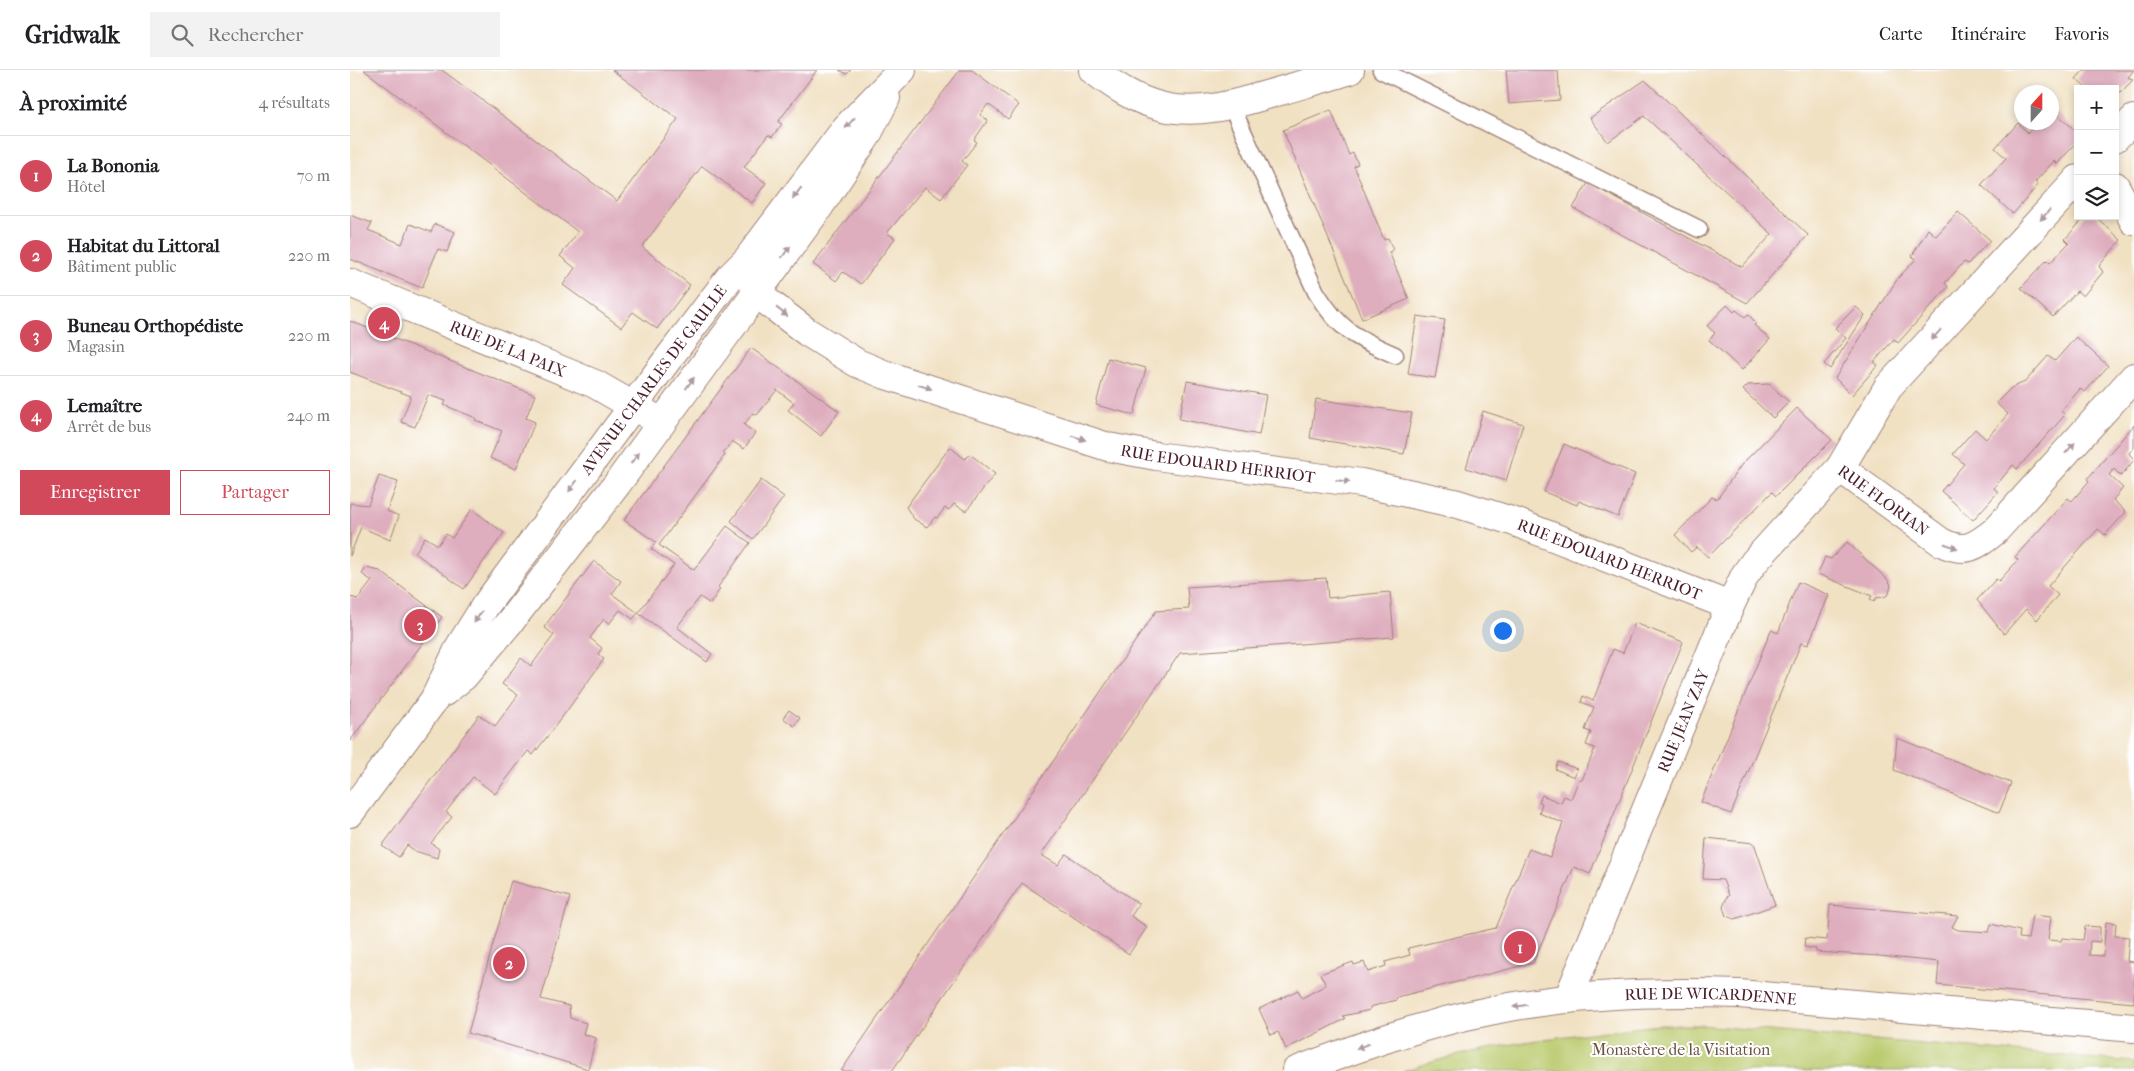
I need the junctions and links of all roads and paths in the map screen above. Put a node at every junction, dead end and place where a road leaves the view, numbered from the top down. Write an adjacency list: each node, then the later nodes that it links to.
1 (1093, 70): 5 (street)
2 (1350, 70): 5 (street)
3 (1381, 70): 11 (lane)
4 (900, 73): 12 (street, AVENUE CHARLES DE GAULLE, one-way to 12); 14 (street, AVENUE CHARLES DE GAULLE, one-way to 4)
5 (1230, 105): 15 (lane)
6 (2134, 119): 7 (street)
7 (2119, 134)
8 (2074, 183): 19 (street, RUE FLORIAN, one-way to 19)
9 (2119, 193): 10 (street)
10 (2134, 221)
11 (1699, 229)
12 (747, 260): 14 (street); 17 (street, AVENUE CHARLES DE GAULLE)
13 (350, 283): 17 (street, RUE DE LA PAIX)
14 (756, 293): 18 (street, AVENUE CHARLES DE GAULLE, one-way to 14); 20 (street, RUE EDOUARD HERRIOT, one-way to 20)
15 (1395, 355)
16 (2134, 377): 19 (street, RUE FLORIAN, one-way to 16)
17 (634, 405): 18 (street, RUE DE LA PAIX); 21 (street, AVENUE CHARLES DE GAULLE, one-way to 21)
18 (661, 422): 21 (street, AVENUE CHARLES DE GAULLE, one-way to 18)
19 (1840, 468): 20 (street, RUE JEAN ZAY)
20 (1730, 606): 23 (street, RUE JEAN ZAY)
21 (434, 700): 22 (street, AVENUE CHARLES DE GAULLE)
22 (350, 813)
23 (1568, 999): 24 (street, RUE DE WICARDENNE); 25 (street, RUE DE WICARDENNE, one-way to 25)
24 (2134, 1028)
25 (1296, 1071)

